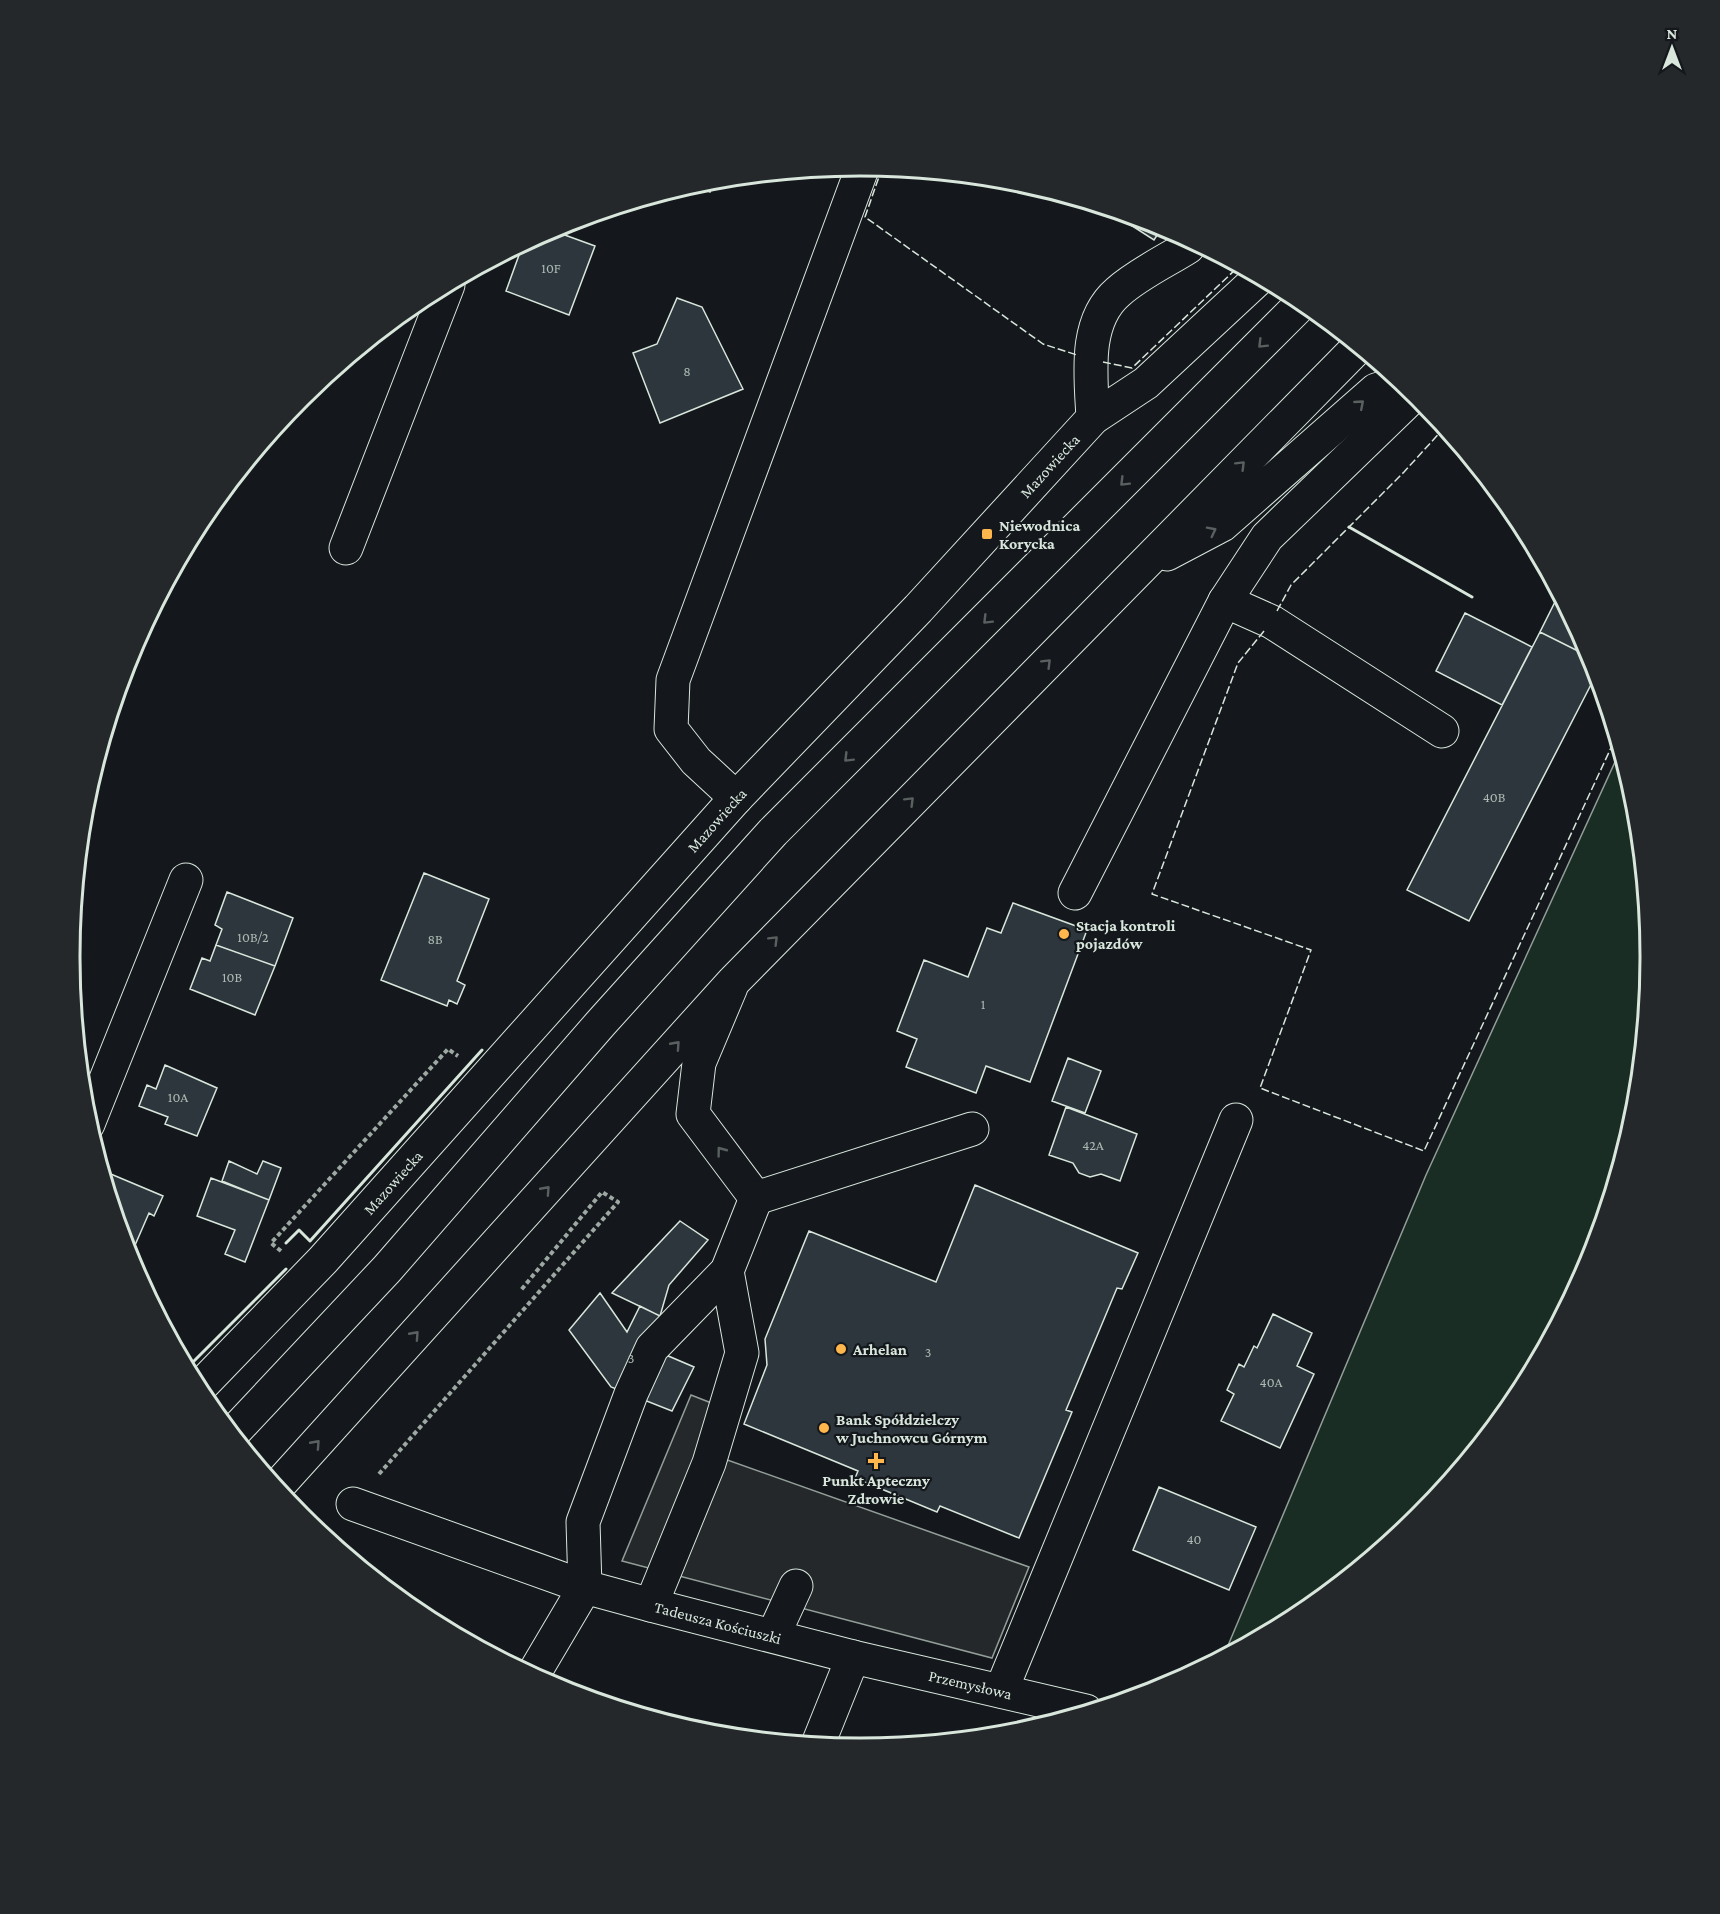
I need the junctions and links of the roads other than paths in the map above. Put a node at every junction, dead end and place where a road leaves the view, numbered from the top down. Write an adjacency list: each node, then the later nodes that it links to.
1 (859, 176): 14 (main road)
2 (1186, 248): 9 (main road)
3 (1253, 283): 9 (main road, Mazowiecka)
4 (443, 297): 10 (main road)
5 (1296, 309): 24 (main road, one-way to 24)
6 (1353, 352): 11 (main road, one-way to 6)
7 (1391, 385): 11 (main road, one-way to 7)
8 (1408, 401): 12 (main road)
9 (1093, 418): 14 (main road, Mazowiecka)
10 (346, 548)
11 (1141, 567): 17 (main road, one-way to 11)
12 (1225, 601): 13 (main road); 16 (main road)
13 (1442, 730)
14 (736, 798): 23 (main road, Mazowiecka)
15 (186, 880): 18 (main road)
16 (1075, 893)
17 (733, 982): 21 (main road, one-way to 17); 25 (main road, one-way to 17)
18 (94, 1109)
19 (1236, 1120): 33 (main road)
20 (972, 1129): 21 (main road)
21 (756, 1198): 22 (main road)
22 (727, 1271): 28 (main road); 29 (main road)
23 (205, 1382)
24 (238, 1428)
25 (282, 1481)
26 (353, 1504): 28 (main road, Tadeusza Kościuszki)
27 (796, 1586): 30 (main road)
28 (585, 1587): 29 (main road, Tadeusza Kościuszki); 32 (main road)
29 (651, 1605): 30 (main road, Tadeusza Kościuszki)
30 (773, 1636): 31 (main road, Tadeusza Kościuszki)
31 (853, 1657): 33 (main road, Przemysłowa); 35 (main road)
32 (538, 1667)
33 (1000, 1691): 34 (main road, Przemysłowa)
34 (1072, 1708)
35 (821, 1736)

